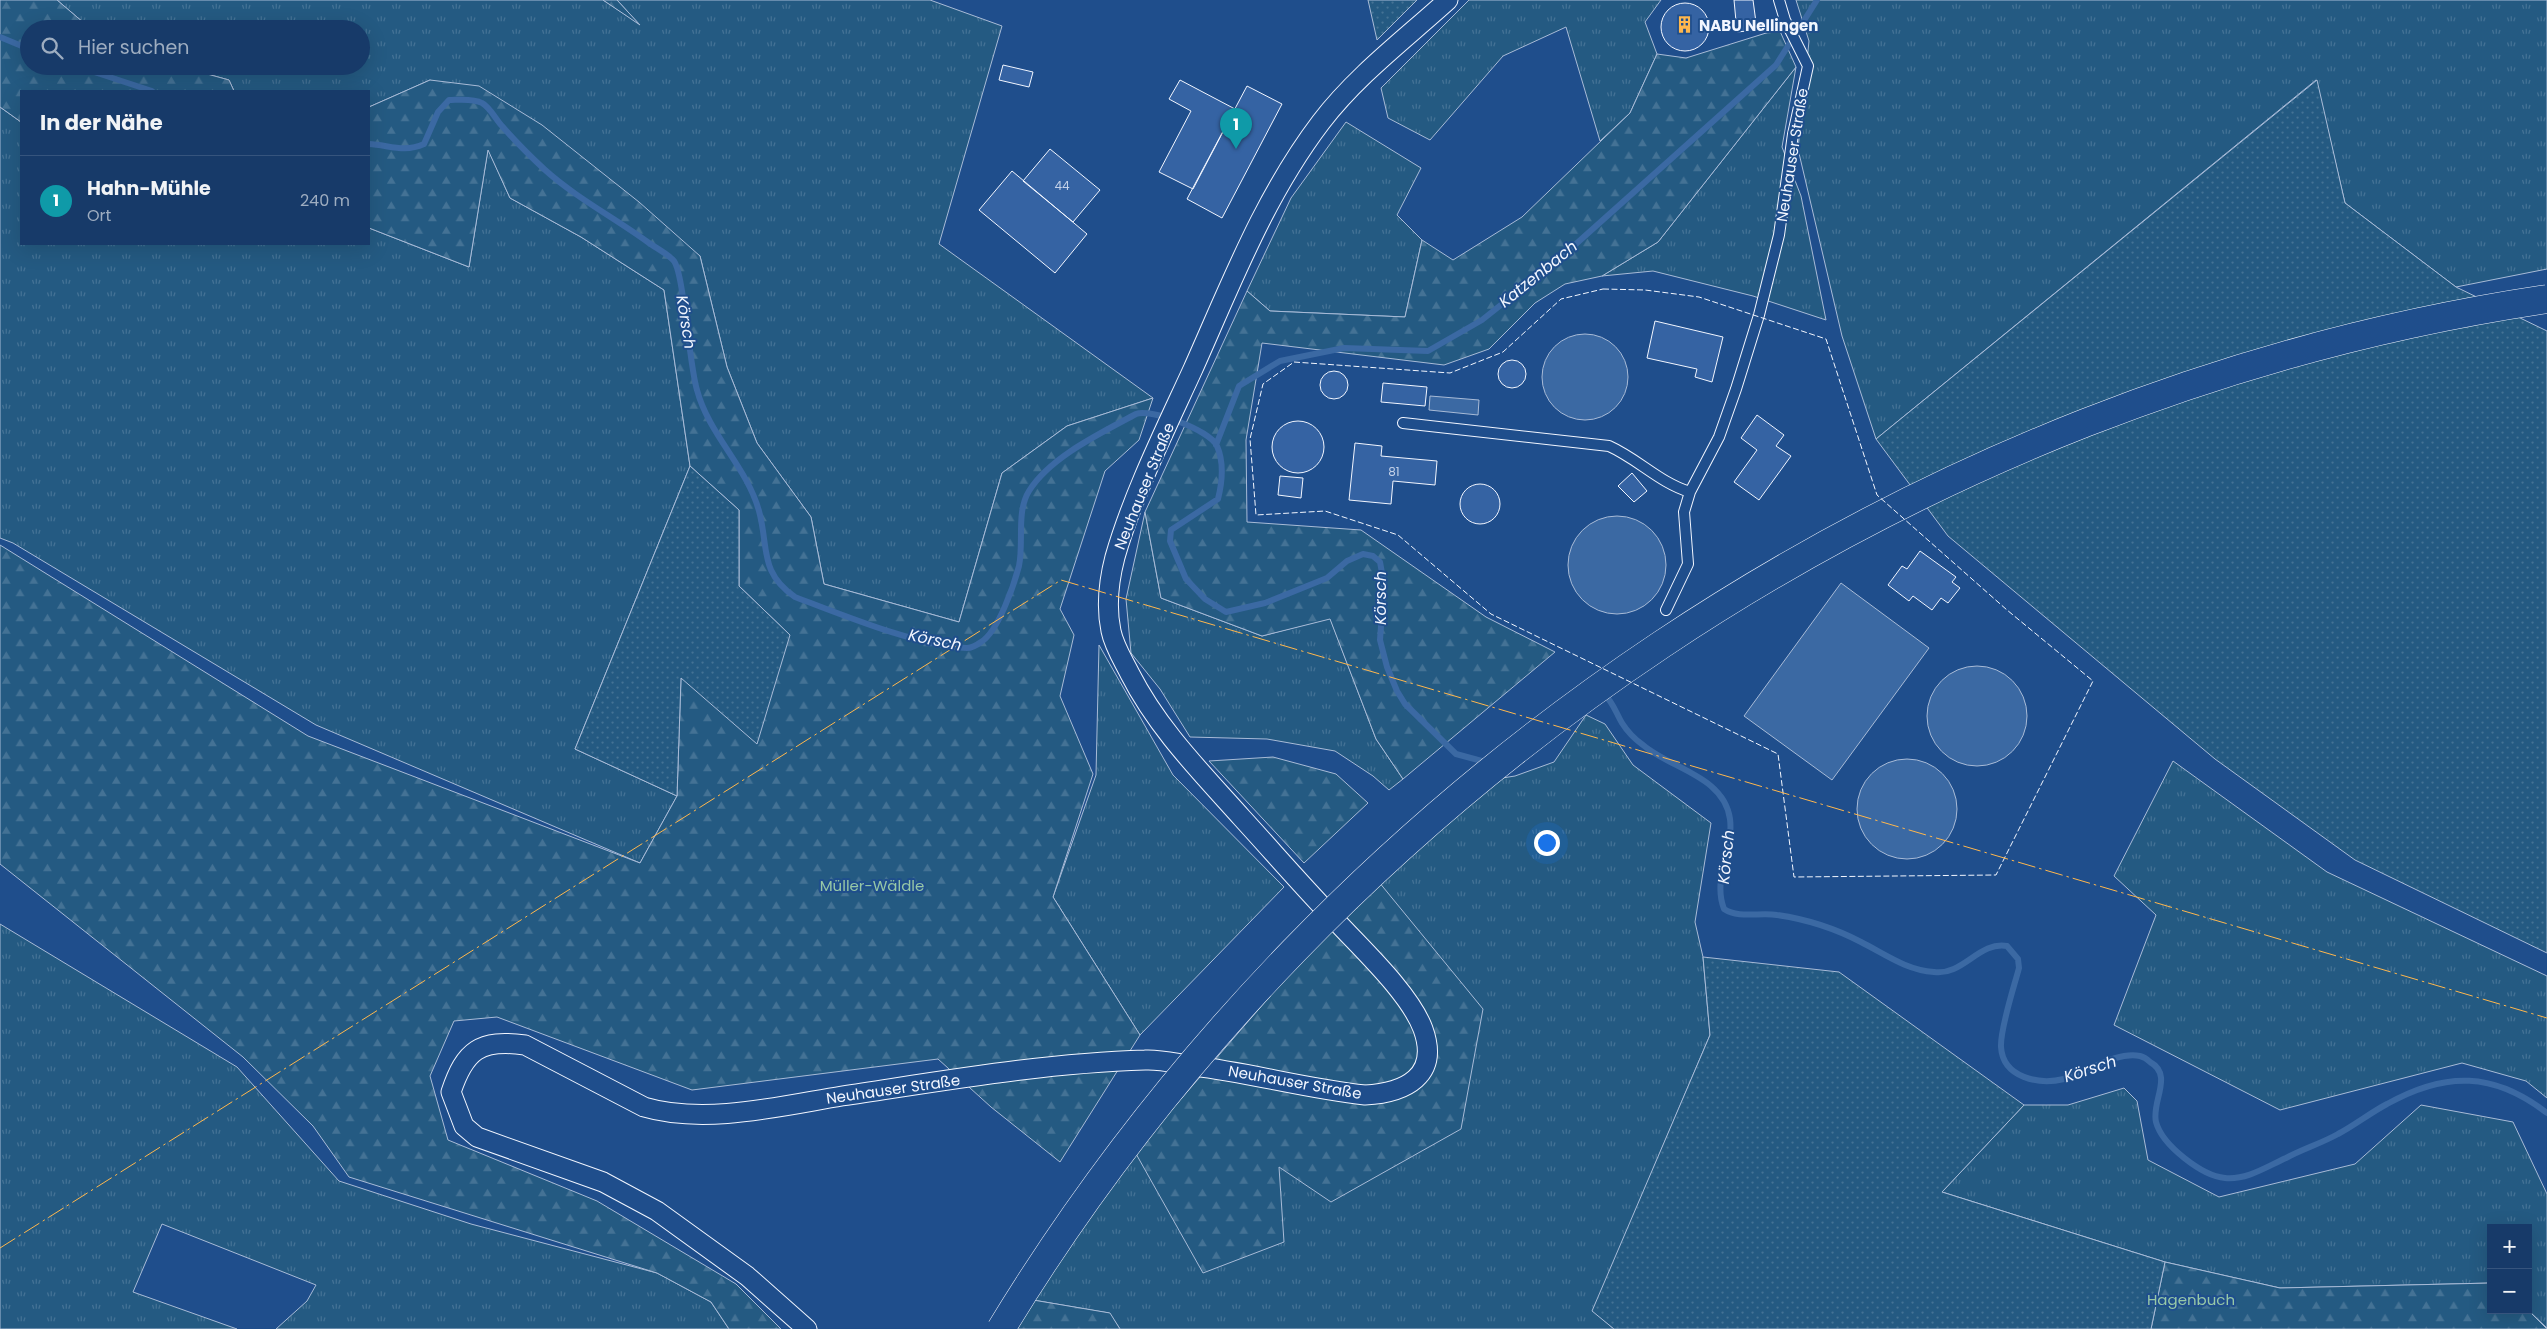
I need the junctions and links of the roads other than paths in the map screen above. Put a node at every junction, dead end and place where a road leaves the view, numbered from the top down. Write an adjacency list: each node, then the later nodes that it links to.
1 (1448, 0): 7 (street, Neuhauser Straße)
2 (1779, 0): 5 (lane, Neuhauser Straße)
3 (2547, 299): 8 (main road, bridge)
4 (1403, 423): 5 (lane)
5 (1690, 492): 6 (lane, Neuhauser Straße)
6 (1666, 610)
7 (807, 1329)
8 (1001, 1329)

